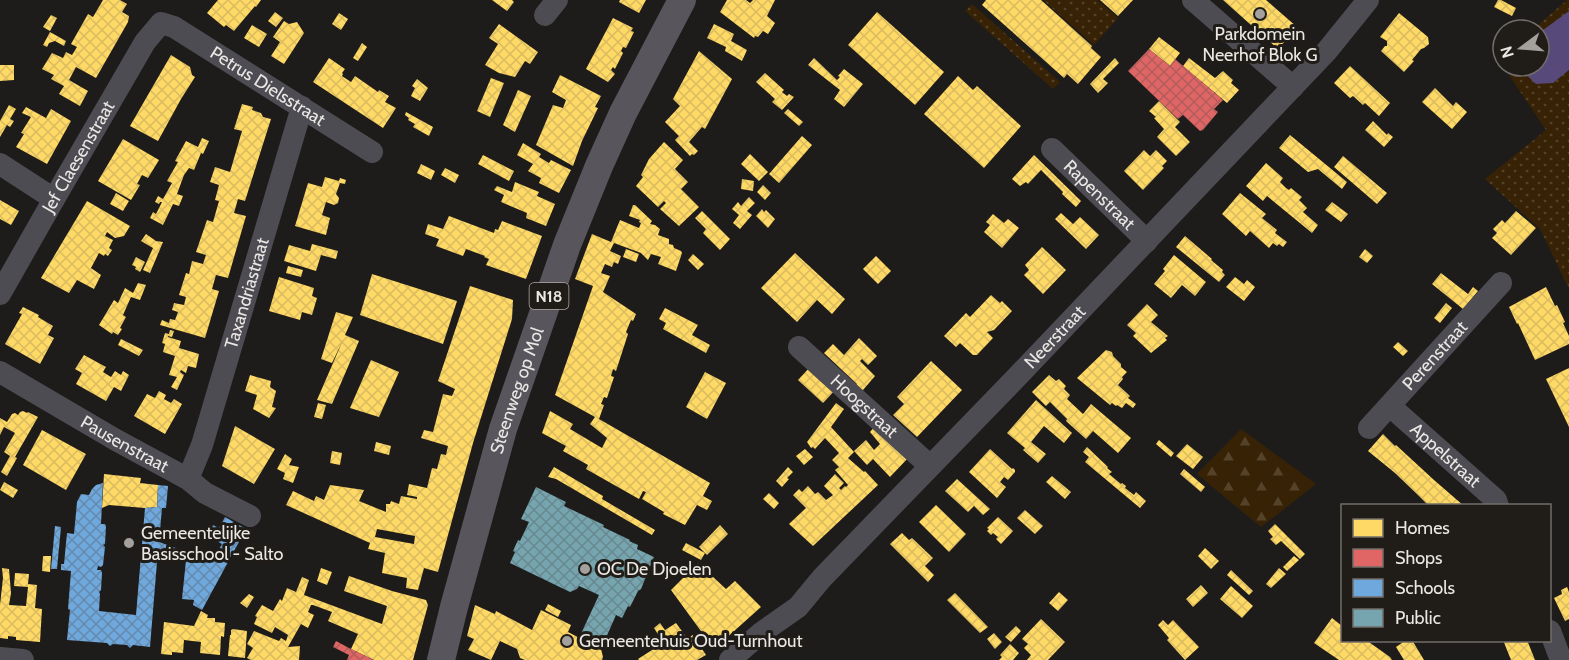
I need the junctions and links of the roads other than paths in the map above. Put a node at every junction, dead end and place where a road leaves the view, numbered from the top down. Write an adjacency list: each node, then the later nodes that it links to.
1 (682, 0): 25 (main road, Steenweg op Mol / N18)
2 (1193, 0): 5 (street)
3 (1368, 0): 5 (street, Neerstraat)
4 (161, 23): 6 (street, Petrus Dielsstraat); 10 (street, Jef Claesenstraat)
5 (1293, 87): 11 (street, Neerstraat)
6 (303, 107): 8 (street, Petrus Dielsstraat); 19 (street, Taxandriastraat)
7 (1052, 148): 11 (street, Rapenstraat)
8 (372, 152)
9 (0, 165): 10 (street)
10 (54, 199): 13 (street, Jef Claesenstraat)
11 (1147, 241): 18 (street, Neerstraat)
12 (1501, 283): 16 (street, Perenstraat)
13 (0, 294)
14 (799, 348): 18 (street, Hoogstraat)
15 (0, 372): 19 (street, Pausenstraat)
16 (1390, 406): 17 (street, Perenstraat); 20 (street, Appelstraat)
17 (1369, 428)
18 (930, 466): 26 (street, Neerstraat)
19 (189, 479): 21 (street, Pausenstraat)
20 (1497, 504)
21 (250, 516)
22 (1551, 634): 27 (street)
23 (0, 658): 24 (street)
24 (23, 660)
25 (441, 660)
26 (730, 660)
27 (1561, 660)

